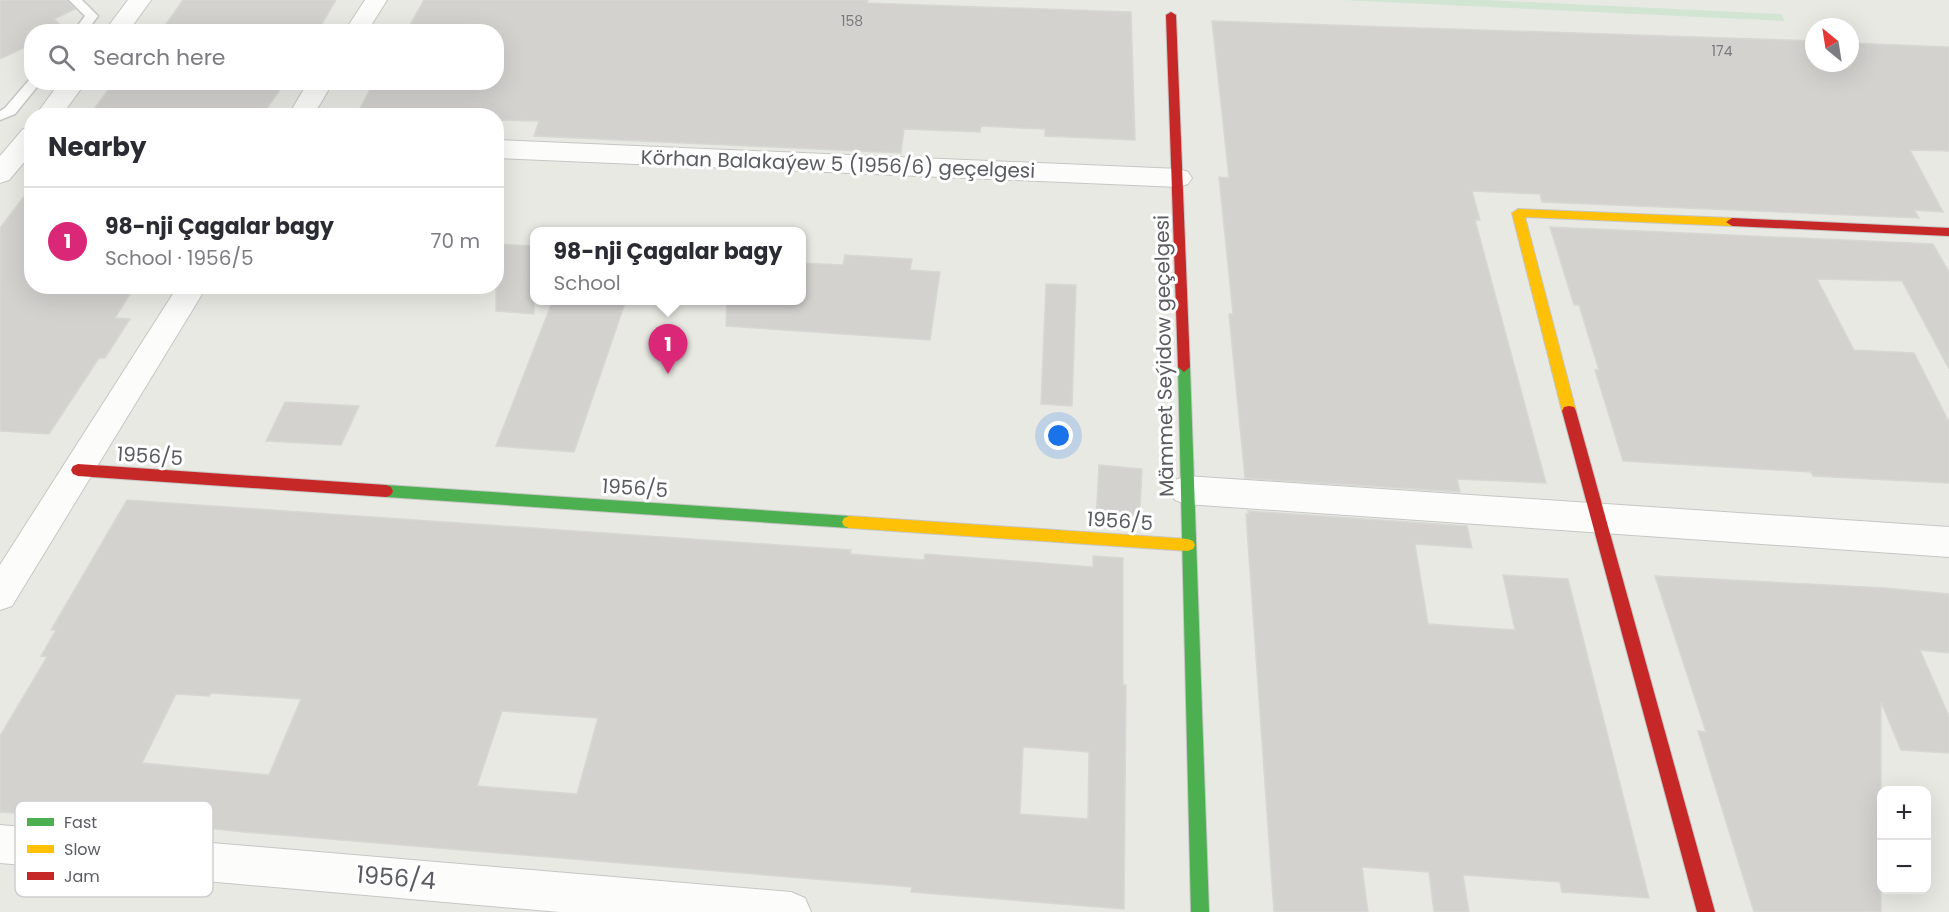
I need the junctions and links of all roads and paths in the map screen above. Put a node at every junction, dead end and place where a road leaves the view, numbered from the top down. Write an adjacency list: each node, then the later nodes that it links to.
1 (75, 0): 5 (lane)
2 (140, 0): 6 (street)
3 (376, 0): 7 (street)
4 (1171, 15): 17 (street, Mämmet Seýidow geçelgesi)
5 (86, 24)
6 (121, 24)
7 (360, 24)
8 (28, 90): 13 (lane)
9 (68, 90): 11 (street)
10 (316, 90): 12 (street)
11 (53, 108)
12 (305, 108)
13 (0, 116)
14 (24, 145): 16 (street)
15 (504, 149): 17 (street, Körhan Balakaýew 5 (1956/6) geçelgesi)
16 (0, 174)
17 (1179, 178): 21 (street, Mämmet Seýidow geçelgesi)
18 (1949, 232): 22 (street)
19 (188, 294): 20 (street)
20 (78, 470): 24 (street, 1956/5); 25 (street)
21 (1186, 490): 22 (street); 24 (street, Mämmet Seýidow geçelgesi)
22 (1597, 520): 23 (street); 31 (street)
23 (1949, 542)
24 (1188, 545): 30 (street, Mämmet Seýidow geçelgesi)
25 (0, 595)
26 (0, 844): 27 (street, 1956/4)
27 (15, 845)
28 (213, 862): 29 (street, 1956/4)
29 (791, 912)
30 (1200, 912)
31 (1706, 912)

